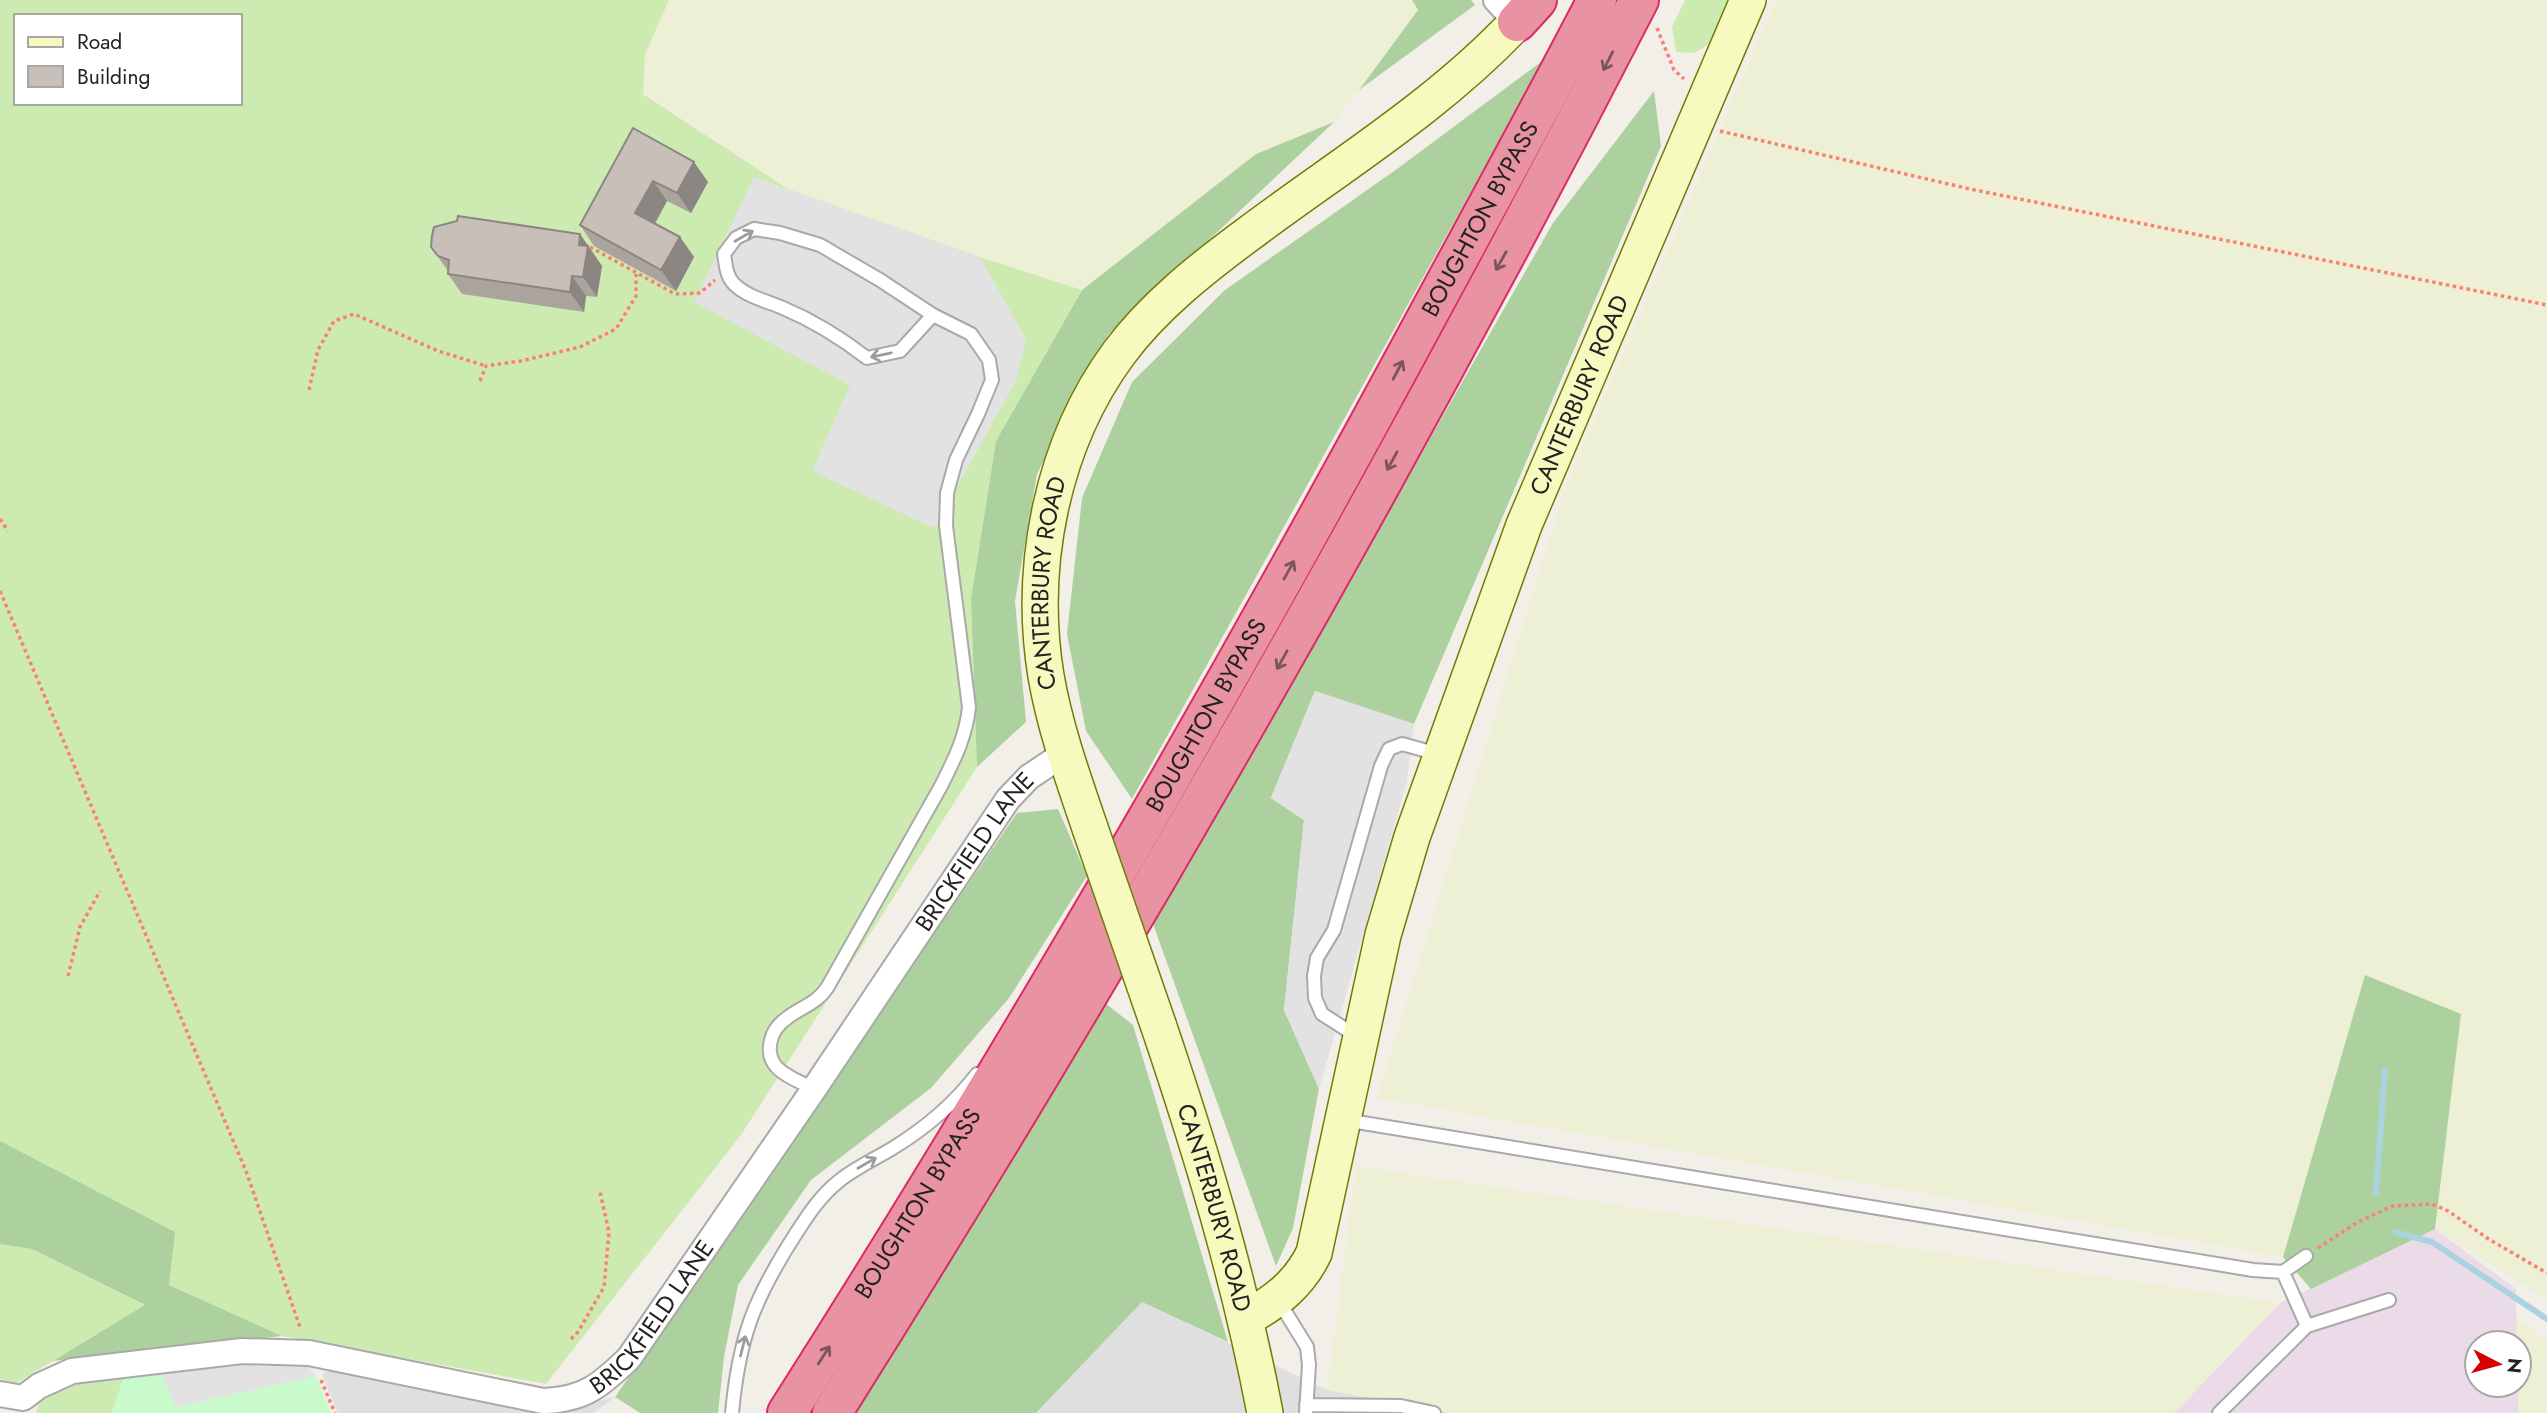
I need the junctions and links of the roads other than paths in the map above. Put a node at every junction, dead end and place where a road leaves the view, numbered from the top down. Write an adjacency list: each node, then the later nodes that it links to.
1 (1597, 0): 8 (highway, BOUGHTON BYPASS, one-way to 1)
2 (1748, 0): 7 (street, CANTERBURY ROAD)
3 (1517, 7): 6 (street, CANTERBURY ROAD)
4 (1647, 11): 22 (highway, BOUGHTON BYPASS, one-way to 22)
5 (933, 315): 5 (lane, one-way to 5); 10 (lane)
6 (1065, 753): 10 (street, BRICKFIELD LANE); 16 (street, CANTERBURY ROAD, bridge)
7 (1441, 756): 9 (street, CANTERBURY ROAD); 9 (lane)
8 (1068, 956): 20 (lane, one-way to 8); 21 (highway, BOUGHTON BYPASS, one-way to 8)
9 (1360, 1038): 11 (street, CANTERBURY ROAD)
10 (814, 1089): 18 (street, BRICKFIELD LANE)
11 (1342, 1119): 13 (lane); 14 (street, CANTERBURY ROAD)
12 (2306, 1256): 13 (lane)
13 (2283, 1272): 17 (lane)
14 (1278, 1300): 16 (street, CANTERBURY ROAD); 19 (lane)
15 (2389, 1300): 17 (lane)
16 (1246, 1318): 23 (street)
17 (2307, 1325): 25 (lane)
18 (14, 1402)
19 (1306, 1409): 24 (lane)
20 (733, 1413)
21 (787, 1413)
22 (832, 1413)
23 (1265, 1413)
24 (1434, 1413)
25 (2219, 1413)

